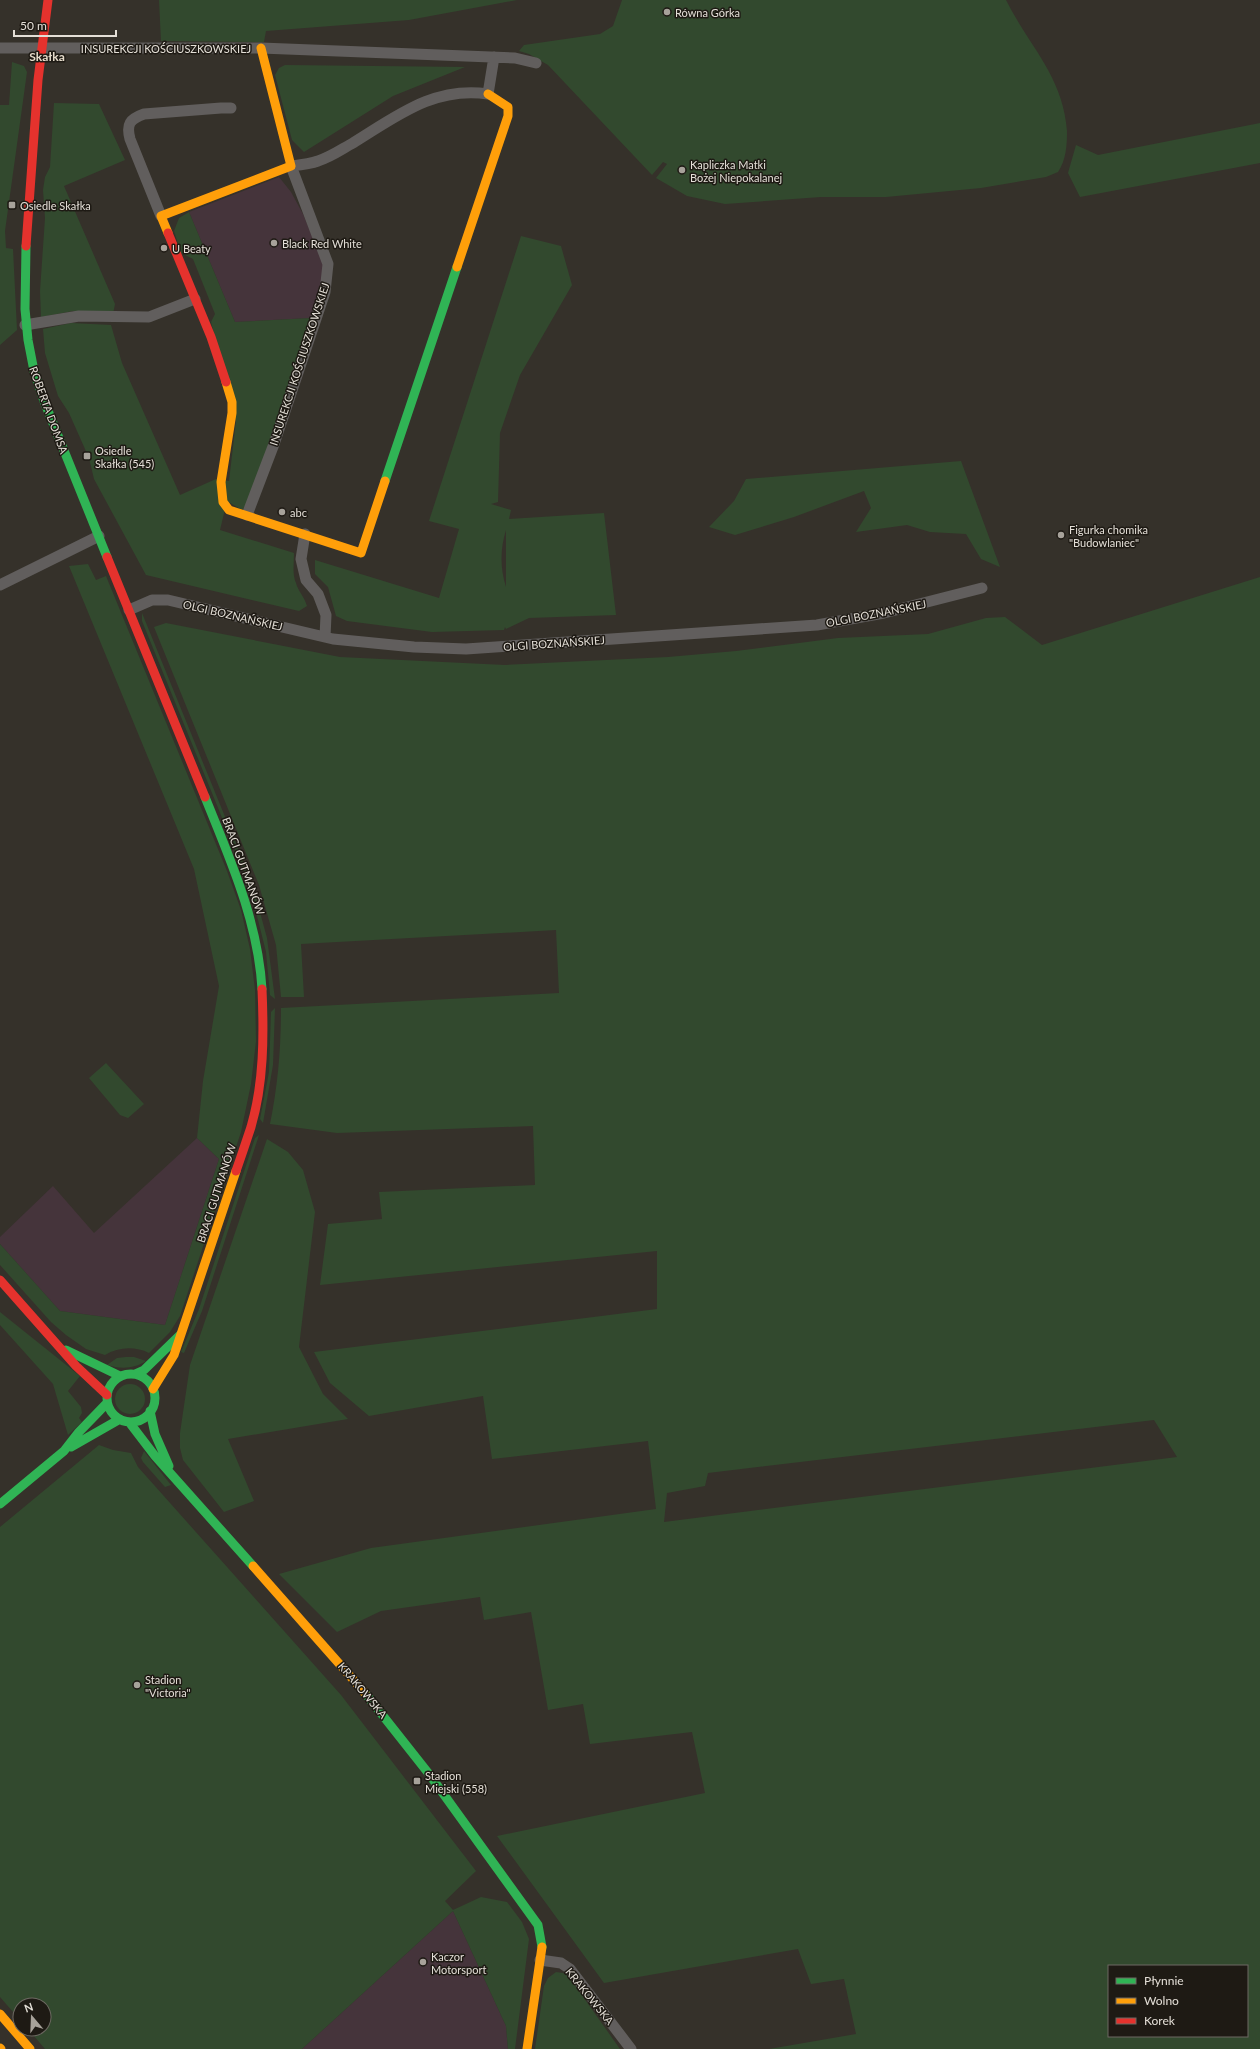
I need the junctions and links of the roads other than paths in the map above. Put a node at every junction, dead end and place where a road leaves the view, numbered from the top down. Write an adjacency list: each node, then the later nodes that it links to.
1 (48, 0): 3 (street, ROBERTA DOMSA)
2 (0, 48): 3 (street, INSUREKCJI KOŚCIUSZKOWSKIEJ)
3 (40, 48): 4 (street, INSUREKCJI KOŚCIUSZKOWSKIEJ); 12 (street, ROBERTA DOMSA)
4 (261, 48): 5 (street, INSUREKCJI KOŚCIUSZKOWSKIEJ); 9 (street, INSUREKCJI KOŚCIUSZKOWSKIEJ)
5 (494, 57): 6 (street, INSUREKCJI KOŚCIUSZKOWSKIEJ); 7 (street)
6 (536, 63)
7 (488, 94): 9 (street); 14 (street)
8 (231, 108): 10 (street)
9 (291, 166): 10 (street); 13 (street, INSUREKCJI KOŚCIUSZKOWSKIEJ)
10 (161, 216): 11 (street)
11 (195, 298): 12 (street); 13 (street)
12 (25, 326): 15 (street, ROBERTA DOMSA)
13 (247, 515): 14 (street)
14 (305, 534): 19 (street)
15 (99, 536): 16 (street); 18 (street, BRACI GUTMANÓW)
16 (0, 585)
17 (982, 588): 19 (street, OLGI BOZNAŃSKIEJ)
18 (129, 610): 19 (street, OLGI BOZNAŃSKIEJ); 21 (street, BRACI GUTMANÓW)
19 (325, 637)
20 (0, 1280): 22 (street)
21 (181, 1334): 23 (street, BRACI GUTMANÓW); 25 (street, BRACI GUTMANÓW)
22 (61, 1348): 24 (street); 26 (street)
23 (135, 1374): 24 (street); 25 (street)
24 (120, 1376): 26 (street)
25 (153, 1389): 27 (street)
26 (107, 1399): 28 (street); 29 (street)
27 (150, 1411): 28 (street); 30 (street, KRAKOWSKA)
28 (125, 1421): 29 (street); 30 (street, KRAKOWSKA)
29 (64, 1450): 31 (street)
30 (171, 1472): 32 (street, KRAKOWSKA)
31 (0, 1504)
32 (540, 1960): 35 (street, KRAKOWSKA); 36 (street, KRAKOWSKA)
33 (0, 2014): 34 (street)
34 (30, 2049)
35 (528, 2049)
36 (631, 2049)

